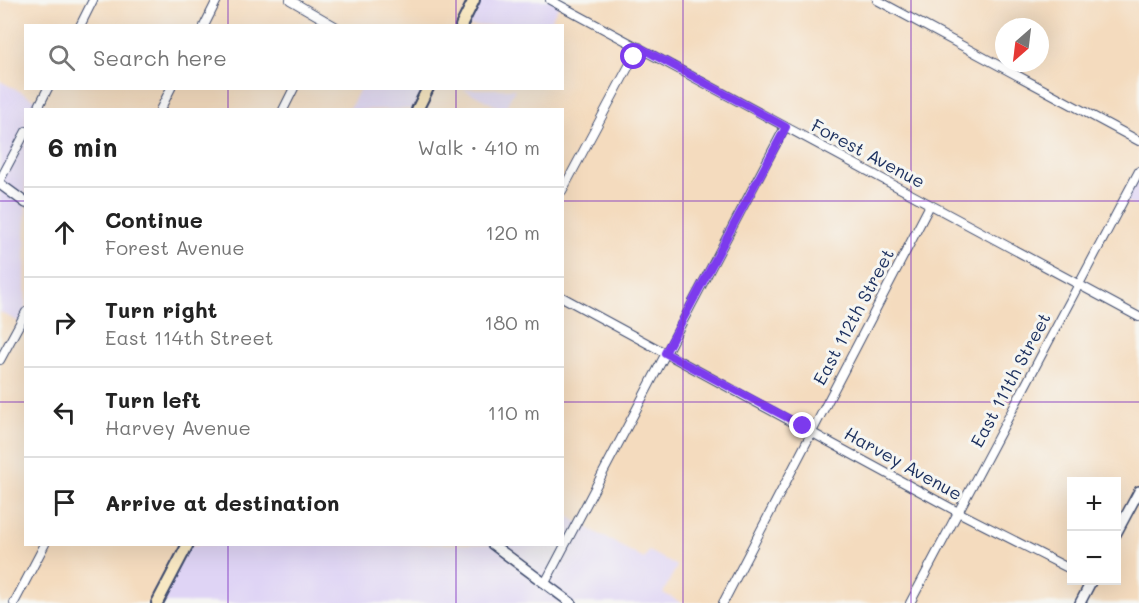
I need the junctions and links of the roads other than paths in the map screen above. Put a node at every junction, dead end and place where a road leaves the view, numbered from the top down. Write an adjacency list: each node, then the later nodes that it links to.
1 (93, 0): 7 (street)
2 (217, 0): 8 (street)
3 (290, 0): 9 (street)
4 (474, 0): 10 (main road)
5 (550, 0): 11 (street, Forest Avenue)
6 (877, 0): 22 (street)
7 (81, 24)
8 (205, 24)
9 (330, 24)
10 (462, 24)
11 (639, 47): 20 (street, Forest Avenue); 25 (street)
12 (47, 90): 16 (street)
13 (170, 90): 17 (street)
14 (293, 90): 18 (street)
15 (427, 90): 19 (main road)
16 (38, 108)
17 (161, 108)
18 (284, 108)
19 (418, 108)
20 (786, 127): 27 (street, Forest Avenue); 32 (street)
21 (24, 135): 24 (street)
22 (1139, 141)
23 (1139, 171): 28 (street, East 111th Street)
24 (0, 182): 26 (street)
25 (564, 187)
26 (24, 201)
27 (930, 205): 28 (street, Forest Avenue); 34 (street, East 112th Street)
28 (1078, 285): 31 (street, Forest Avenue); 36 (street, East 111th Street)
29 (564, 298): 32 (street, Harvey Avenue)
30 (24, 316): 33 (street)
31 (1139, 317)
32 (665, 353): 34 (street, Harvey Avenue); 38 (street)
33 (0, 360)
34 (812, 431): 36 (street, Harvey Avenue); 49 (street, East 112th Street)
35 (1139, 491): 37 (street)
36 (958, 512): 43 (street, Harvey Avenue); 50 (street, East 111th Street)
37 (1118, 531)
38 (564, 545)
39 (44, 546): 46 (street)
40 (187, 546): 47 (main road)
41 (495, 546): 44 (street)
42 (563, 546): 44 (street)
43 (1067, 568)
44 (544, 583): 48 (street)
45 (1090, 585): 51 (street)
46 (14, 603)
47 (157, 603)
48 (572, 603)
49 (723, 603)
50 (910, 603)
51 (1080, 603)

